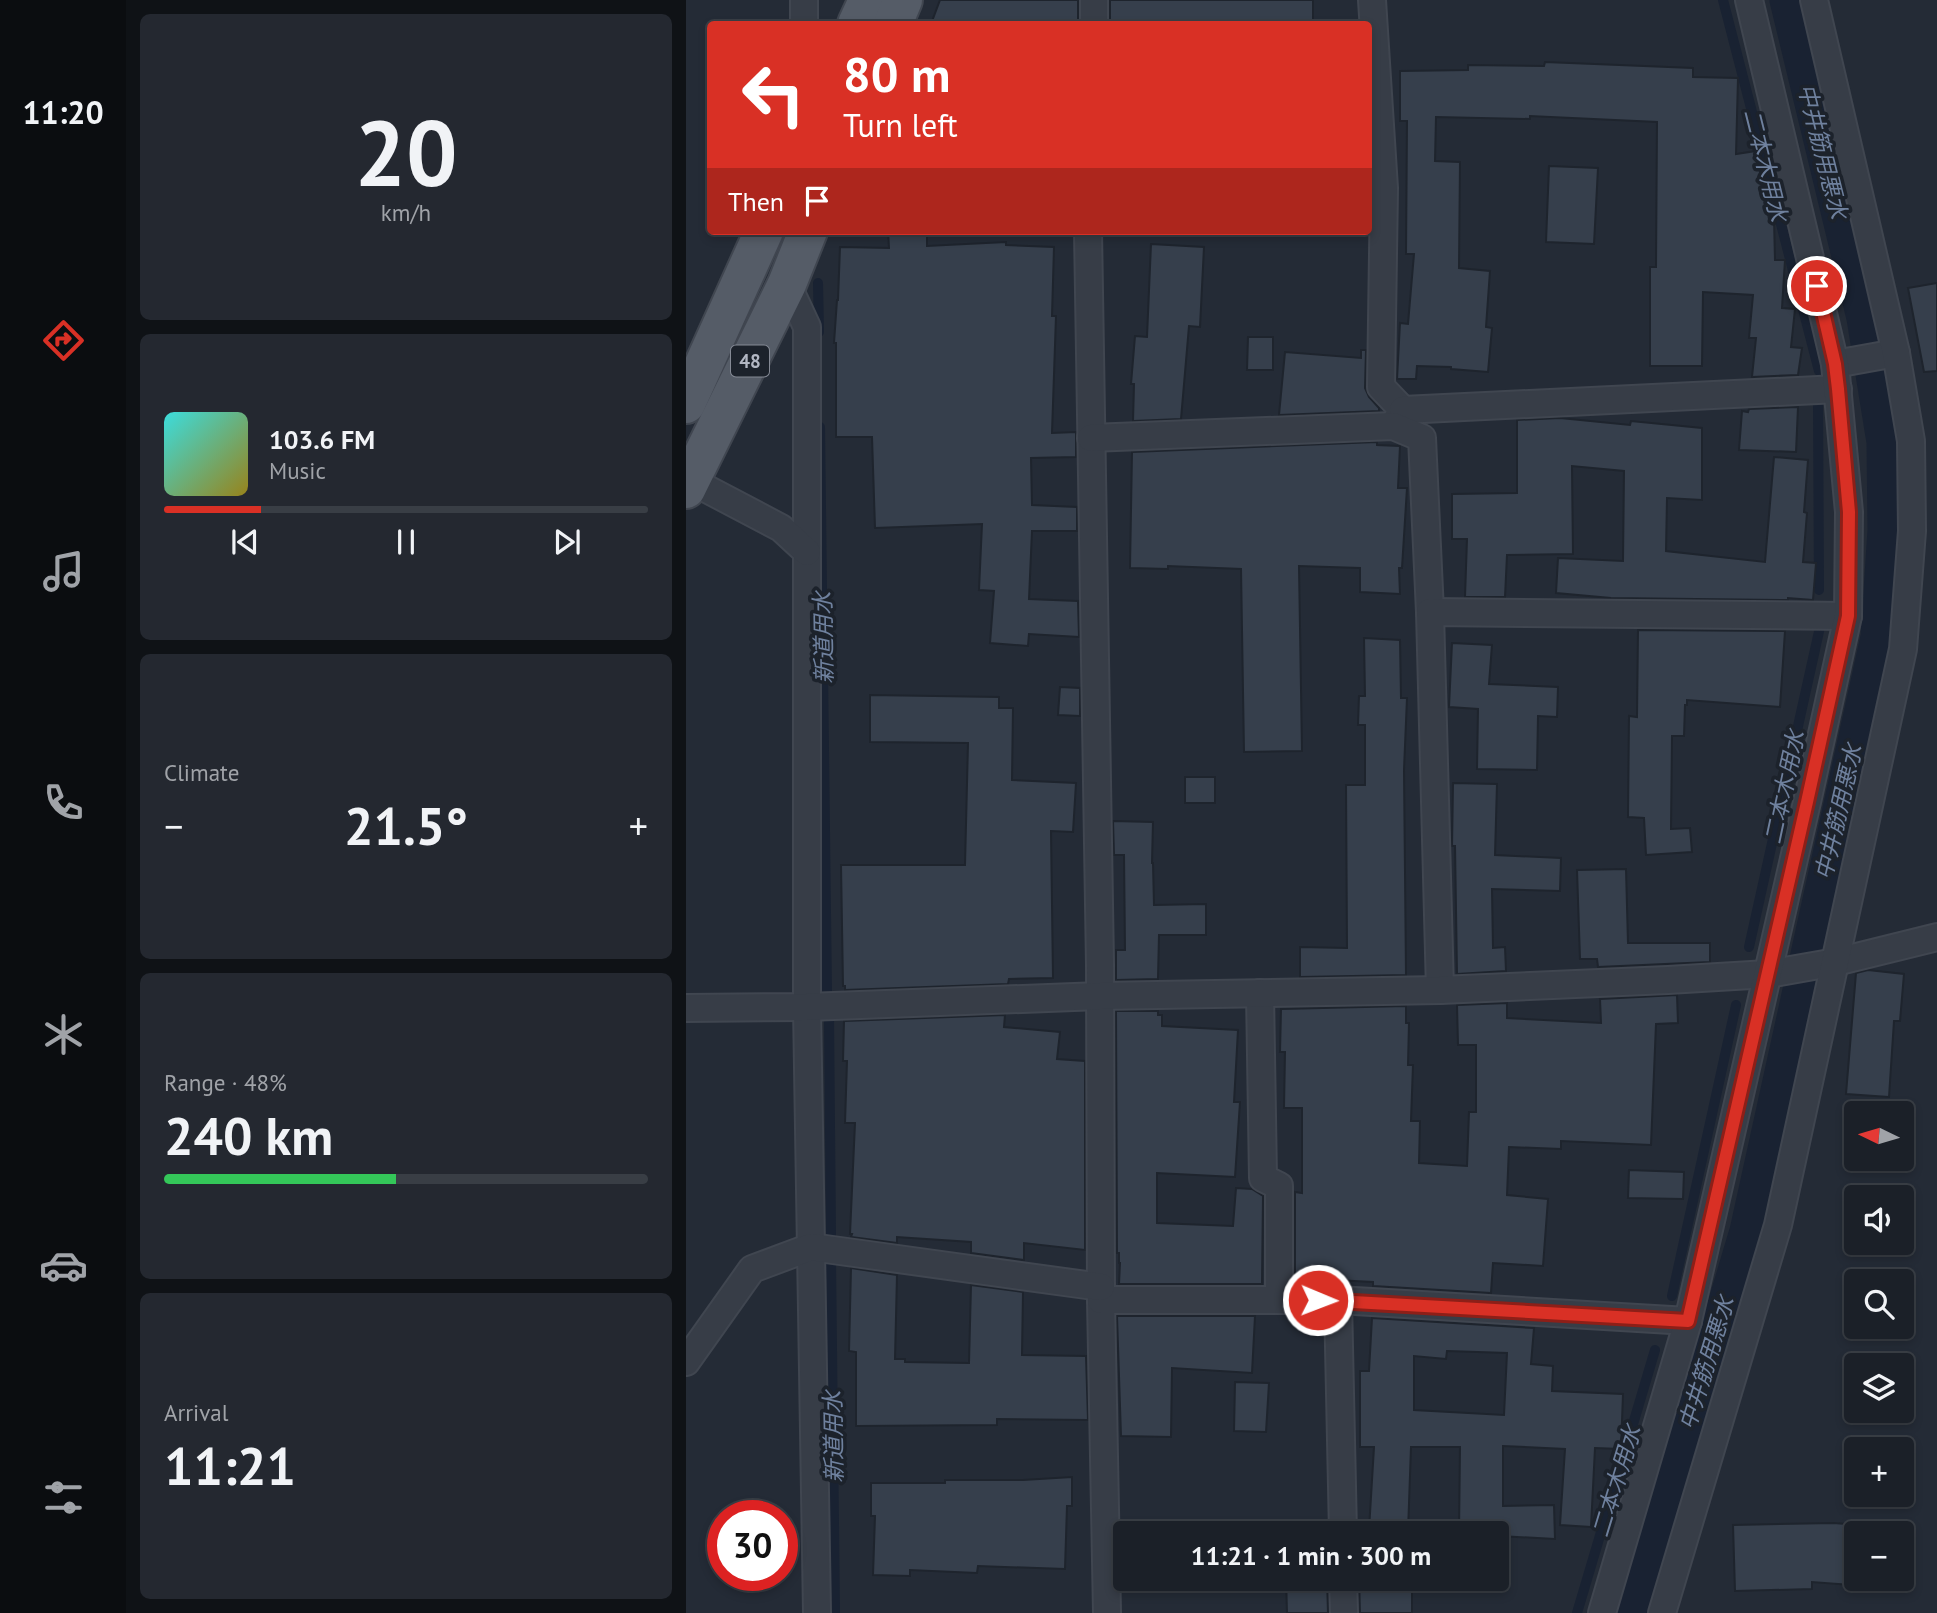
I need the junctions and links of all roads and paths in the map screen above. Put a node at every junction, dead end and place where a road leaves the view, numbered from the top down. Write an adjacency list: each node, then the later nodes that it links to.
1 (804, 0): 8 (street)
2 (867, 0): 9 (main road)
3 (903, 0): 10 (main road)
4 (1094, 0): 11 (street)
5 (1372, 0): 12 (street)
6 (1749, 0): 18 (street)
7 (1814, 0): 17 (street)
8 (804, 21)
9 (858, 21)
10 (894, 21)
11 (1094, 21)
12 (1376, 188): 20 (street)
13 (762, 235): 19 (main road, 48)
14 (806, 235): 16 (main road, 48)
15 (1088, 235): 21 (street)
16 (787, 284): 22 (main road, 48); 23 (street)
17 (1896, 353): 18 (street); 27 (street)
18 (1837, 376): 20 (street); 25 (street)
19 (686, 404)
20 (1398, 418): 21 (street); 24 (street)
21 (1091, 438): 31 (street)
22 (688, 483): 23 (street)
23 (807, 552): 32 (street)
24 (1430, 612): 25 (street); 29 (street)
25 (1848, 616): 28 (street)
26 (1937, 937): 27 (street)
27 (1836, 962): 28 (street); 46 (street)
28 (1768, 974): 29 (street); 38 (street)
29 (1440, 990): 30 (street)
30 (1260, 993): 31 (street); 36 (street)
31 (1100, 996): 32 (street); 35 (street)
32 (807, 1007): 33 (street); 34 (street)
33 (686, 1008)
34 (811, 1247): 35 (street); 39 (street); 42 (street)
35 (1101, 1294): 36 (street); 43 (street)
36 (1279, 1300): 37 (street)
37 (1338, 1300): 38 (street); 40 (street)
38 (1688, 1321): 45 (street)
39 (686, 1362)
40 (1343, 1521)
41 (1343, 1591): 44 (street)
42 (817, 1613)
43 (1107, 1613)
44 (1344, 1613)
45 (1602, 1613)
46 (1662, 1613)

